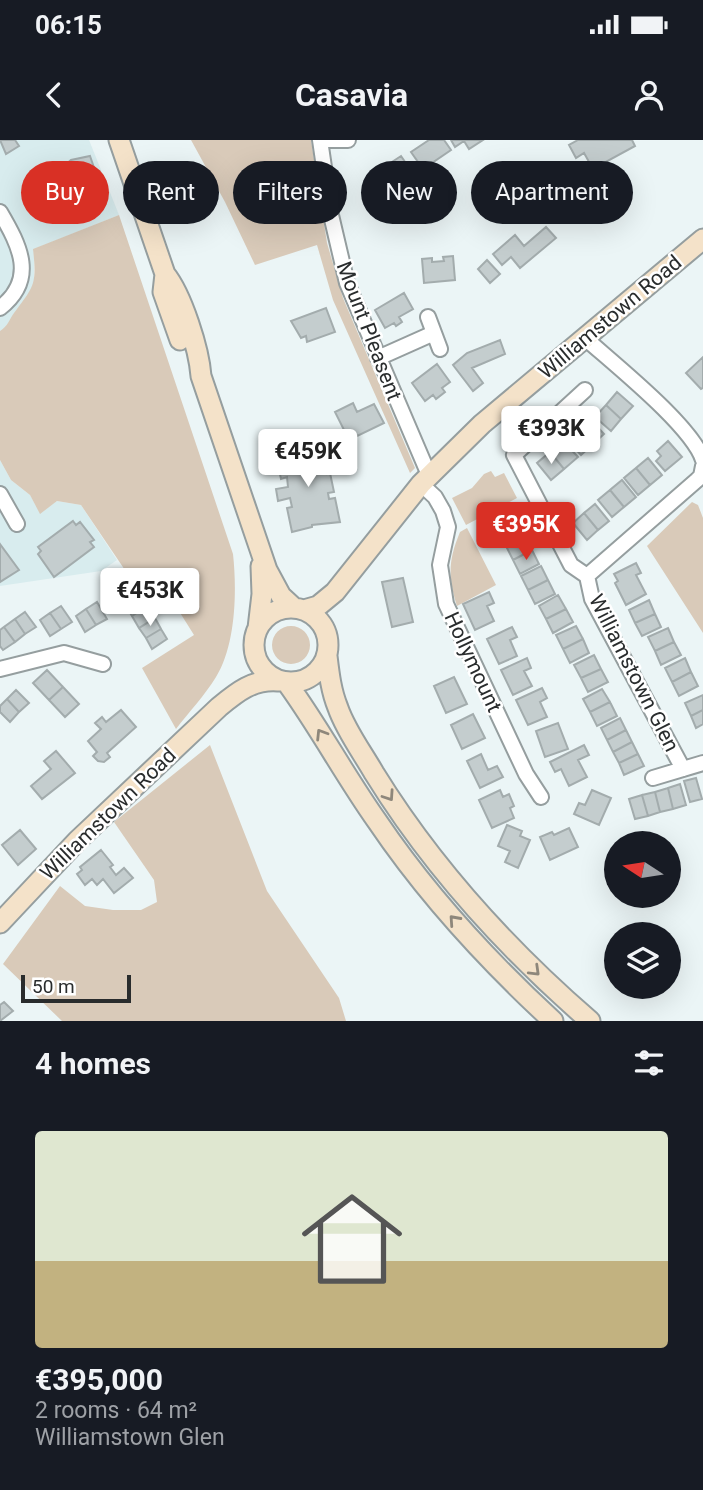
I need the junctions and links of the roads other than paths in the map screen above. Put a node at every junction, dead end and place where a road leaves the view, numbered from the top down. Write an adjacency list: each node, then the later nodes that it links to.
1 (119, 140): 19 (main road)
2 (320, 140): 12 (street, Mount Pleasent)
3 (328, 140): 4 (street)
4 (348, 140)
5 (0, 212): 7 (street)
6 (703, 239): 10 (main road, Williamstown Road)
7 (0, 308)
8 (428, 317): 9 (street)
9 (434, 333): 11 (street); 12 (street)
10 (585, 338): 14 (street); 15 (main road, Williamstown Road)
11 (440, 349)
12 (378, 358): 15 (street, Mount Pleasent)
13 (585, 390): 20 (street, Williamstown Glen)
14 (703, 460)
15 (425, 480): 21 (main road, Williamstown Road); 32 (street, Hollymount)
16 (701, 480): 20 (street, Williamstown Glen)
17 (0, 494): 18 (street)
18 (17, 524)
19 (257, 544): 22 (main road); 23 (main road)
20 (587, 576): 30 (street, Williamstown Glen)
21 (345, 579): 22 (main road, Williamstown Road); 24 (main road, Williamstown Road)
22 (299, 609): 23 (main road); 24 (main road)
23 (256, 633): 27 (main road); 28 (main road)
24 (327, 646): 27 (main road); 35 (main road, one-way to 35)
25 (103, 664): 26 (street)
26 (0, 670)
27 (282, 682): 28 (main road); 34 (main road, one-way to 27)
28 (219, 707): 33 (main road, Williamstown Road)
29 (703, 763): 30 (street)
30 (683, 769): 31 (street)
31 (653, 778)
32 (541, 797)
33 (0, 923)
34 (553, 1021)
35 (590, 1021)

